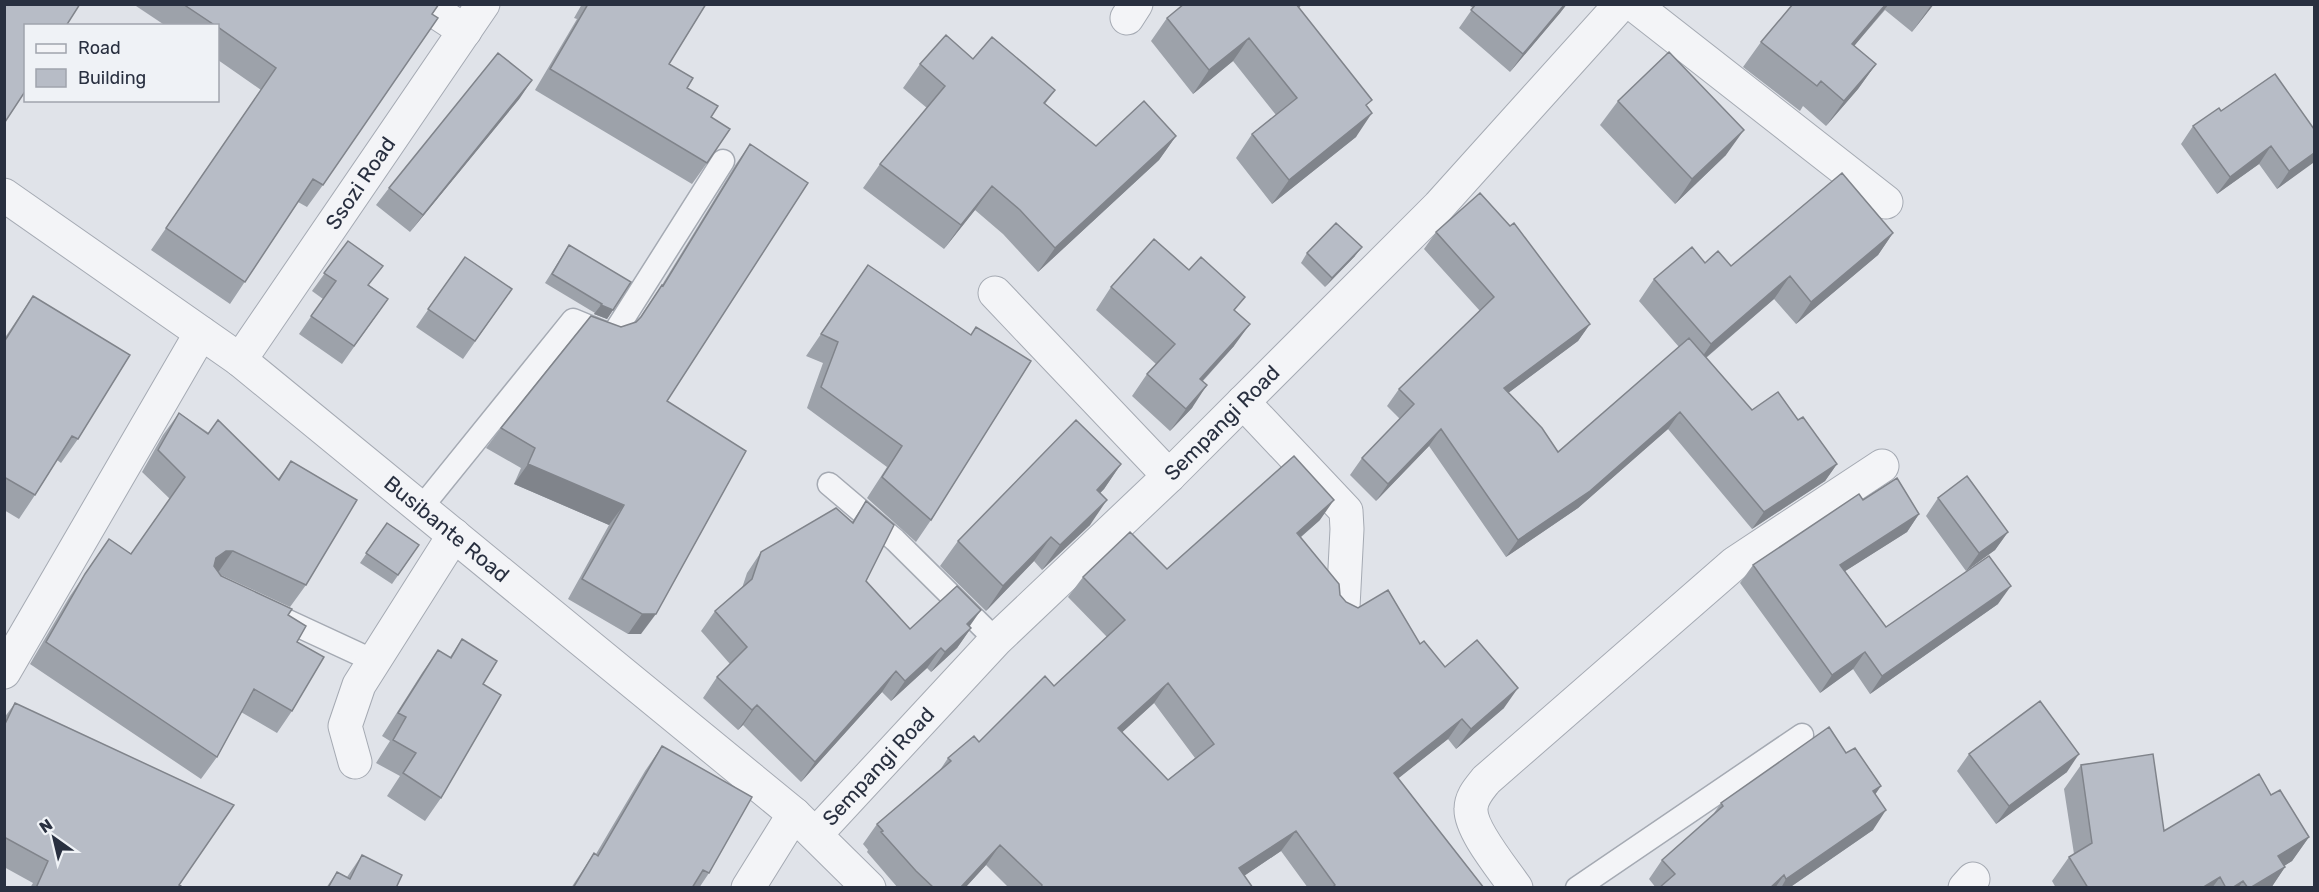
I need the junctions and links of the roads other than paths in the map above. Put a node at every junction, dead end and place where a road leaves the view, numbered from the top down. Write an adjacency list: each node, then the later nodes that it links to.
1 (424, 4): 5 (street)
2 (483, 4): 5 (street, Ssozi Road)
3 (1621, 4): 12 (street, Sempangi Road)
4 (1633, 4): 8 (street)
5 (465, 31): 11 (street, Ssozi Road)
6 (723, 161): 16 (lane)
7 (4, 195): 10 (street, Busibante Road)
8 (1886, 202)
9 (995, 292): 14 (street)
10 (201, 333): 11 (street, Busibante Road); 22 (street)
11 (240, 360): 16 (street, Busibante Road)
12 (1243, 402): 14 (street, Sempangi Road); 19 (street)
13 (1882, 466): 28 (street)
14 (1169, 476): 20 (street, Sempangi Road)
15 (829, 484): 20 (lane)
16 (421, 508): 17 (street, Busibante Road)
17 (453, 535): 21 (street); 25 (street, Busibante Road)
18 (255, 606): 21 (lane)
19 (1343, 607)
20 (996, 640): 25 (street, Sempangi Road)
21 (374, 661): 24 (street)
22 (4, 672)
23 (1802, 735): 29 (lane)
24 (355, 762)
25 (805, 824): 26 (street, Sempangi Road); 27 (street, Busibante Road)
26 (748, 888)
27 (869, 888)
28 (1516, 888)
29 (1577, 888)

